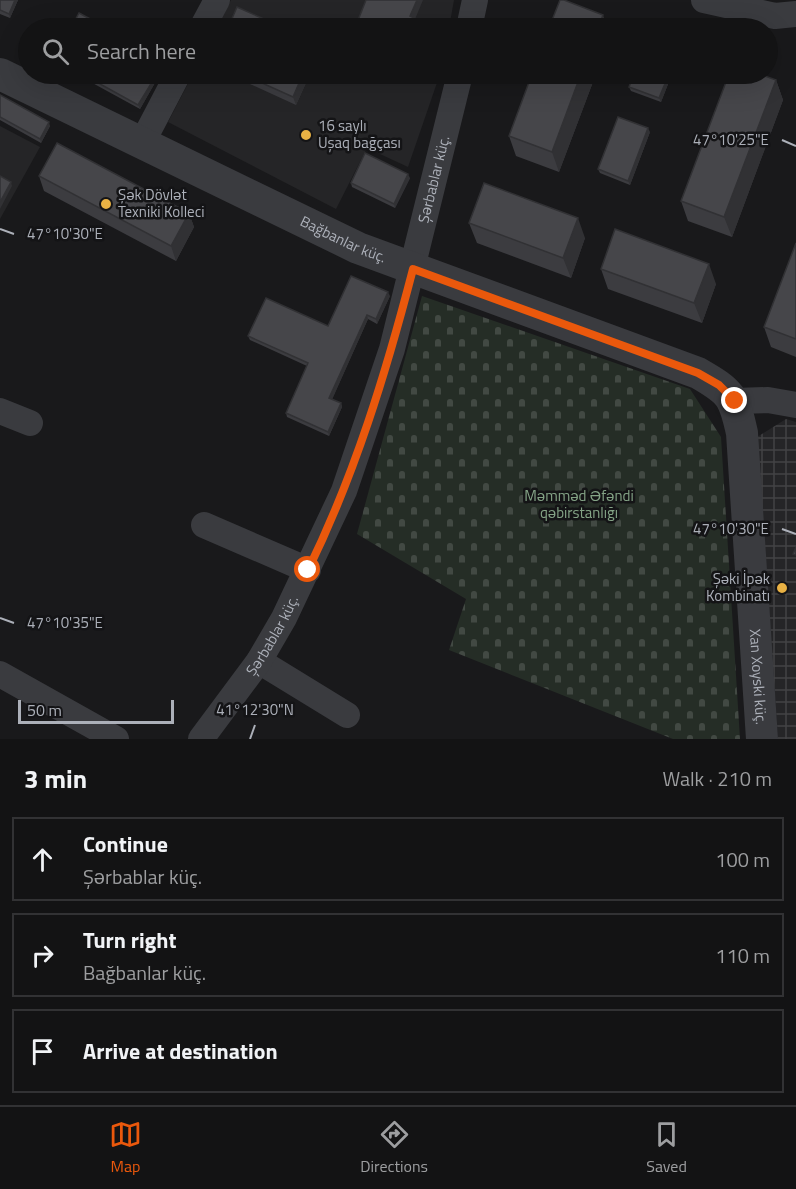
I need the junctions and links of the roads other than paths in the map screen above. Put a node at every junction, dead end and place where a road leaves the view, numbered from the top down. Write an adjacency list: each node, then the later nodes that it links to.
1 (217, 0): 5 (street)
2 (474, 0): 6 (street)
3 (704, 0): 4 (street)
4 (796, 14)
5 (207, 18)
6 (471, 18)
7 (0, 74): 8 (street, Bağbanlar küç.)
8 (18, 83)
9 (21, 84): 12 (street, Bağbanlar küç.)
10 (173, 84): 12 (street)
11 (458, 84): 13 (street, Şərbablar küç.)
12 (142, 143): 13 (street, Bağbanlar küç.)
13 (413, 269): 14 (street, Bağbanlar küç.); 19 (street, Şərbablar küç.)
14 (735, 401): 15 (street); 25 (street, Xan Xoyski küç.)
15 (796, 405)
16 (0, 411): 17 (street)
17 (30, 423)
18 (204, 525): 19 (street)
19 (308, 570): 20 (street, Şərbablar küç.)
20 (259, 661): 22 (street); 24 (street, Şərbablar küç.)
21 (0, 674): 23 (street)
22 (347, 715)
23 (116, 739)
24 (201, 739)
25 (762, 739)

